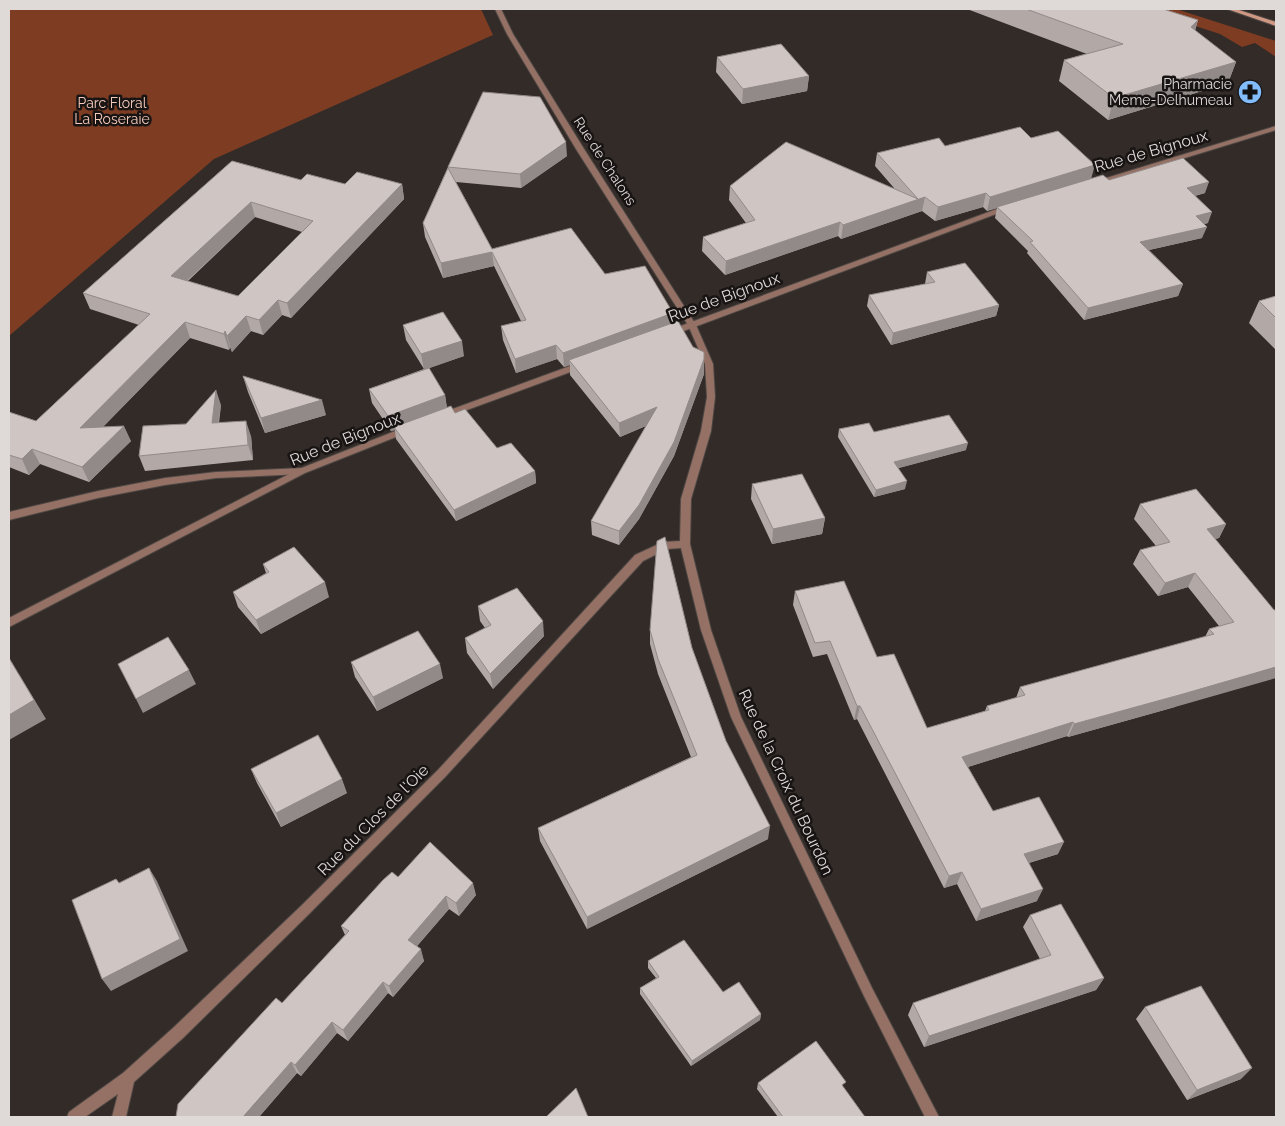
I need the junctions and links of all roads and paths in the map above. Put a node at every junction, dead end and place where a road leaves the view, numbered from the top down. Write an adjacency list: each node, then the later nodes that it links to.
1 (498, 9): 7 (street, Rue de Chalons)
2 (1230, 9): 3 (main road)
3 (1276, 24)
4 (1276, 128): 5 (street, Rue de Bignoux)
5 (1081, 187)
6 (1017, 205): 7 (street, Rue de Bignoux)
7 (692, 325): 8 (street, Rue de Bignoux); 14 (street, Rue de la Croix du Bourdon)
8 (663, 335)
9 (589, 362): 10 (street)
10 (431, 420)
11 (413, 427): 12 (street, Rue de Bignoux)
12 (302, 470): 13 (street); 15 (street, Rue de Bignoux)
13 (9, 516)
14 (685, 544): 16 (street, Rue du Clos de l'Oie); 19 (street, Rue de la Croix du Bourdon)
15 (9, 623)
16 (128, 1078): 17 (street, Rue du Clos de l'Oie); 18 (street)
17 (74, 1117)
18 (119, 1117)
19 (932, 1117)

